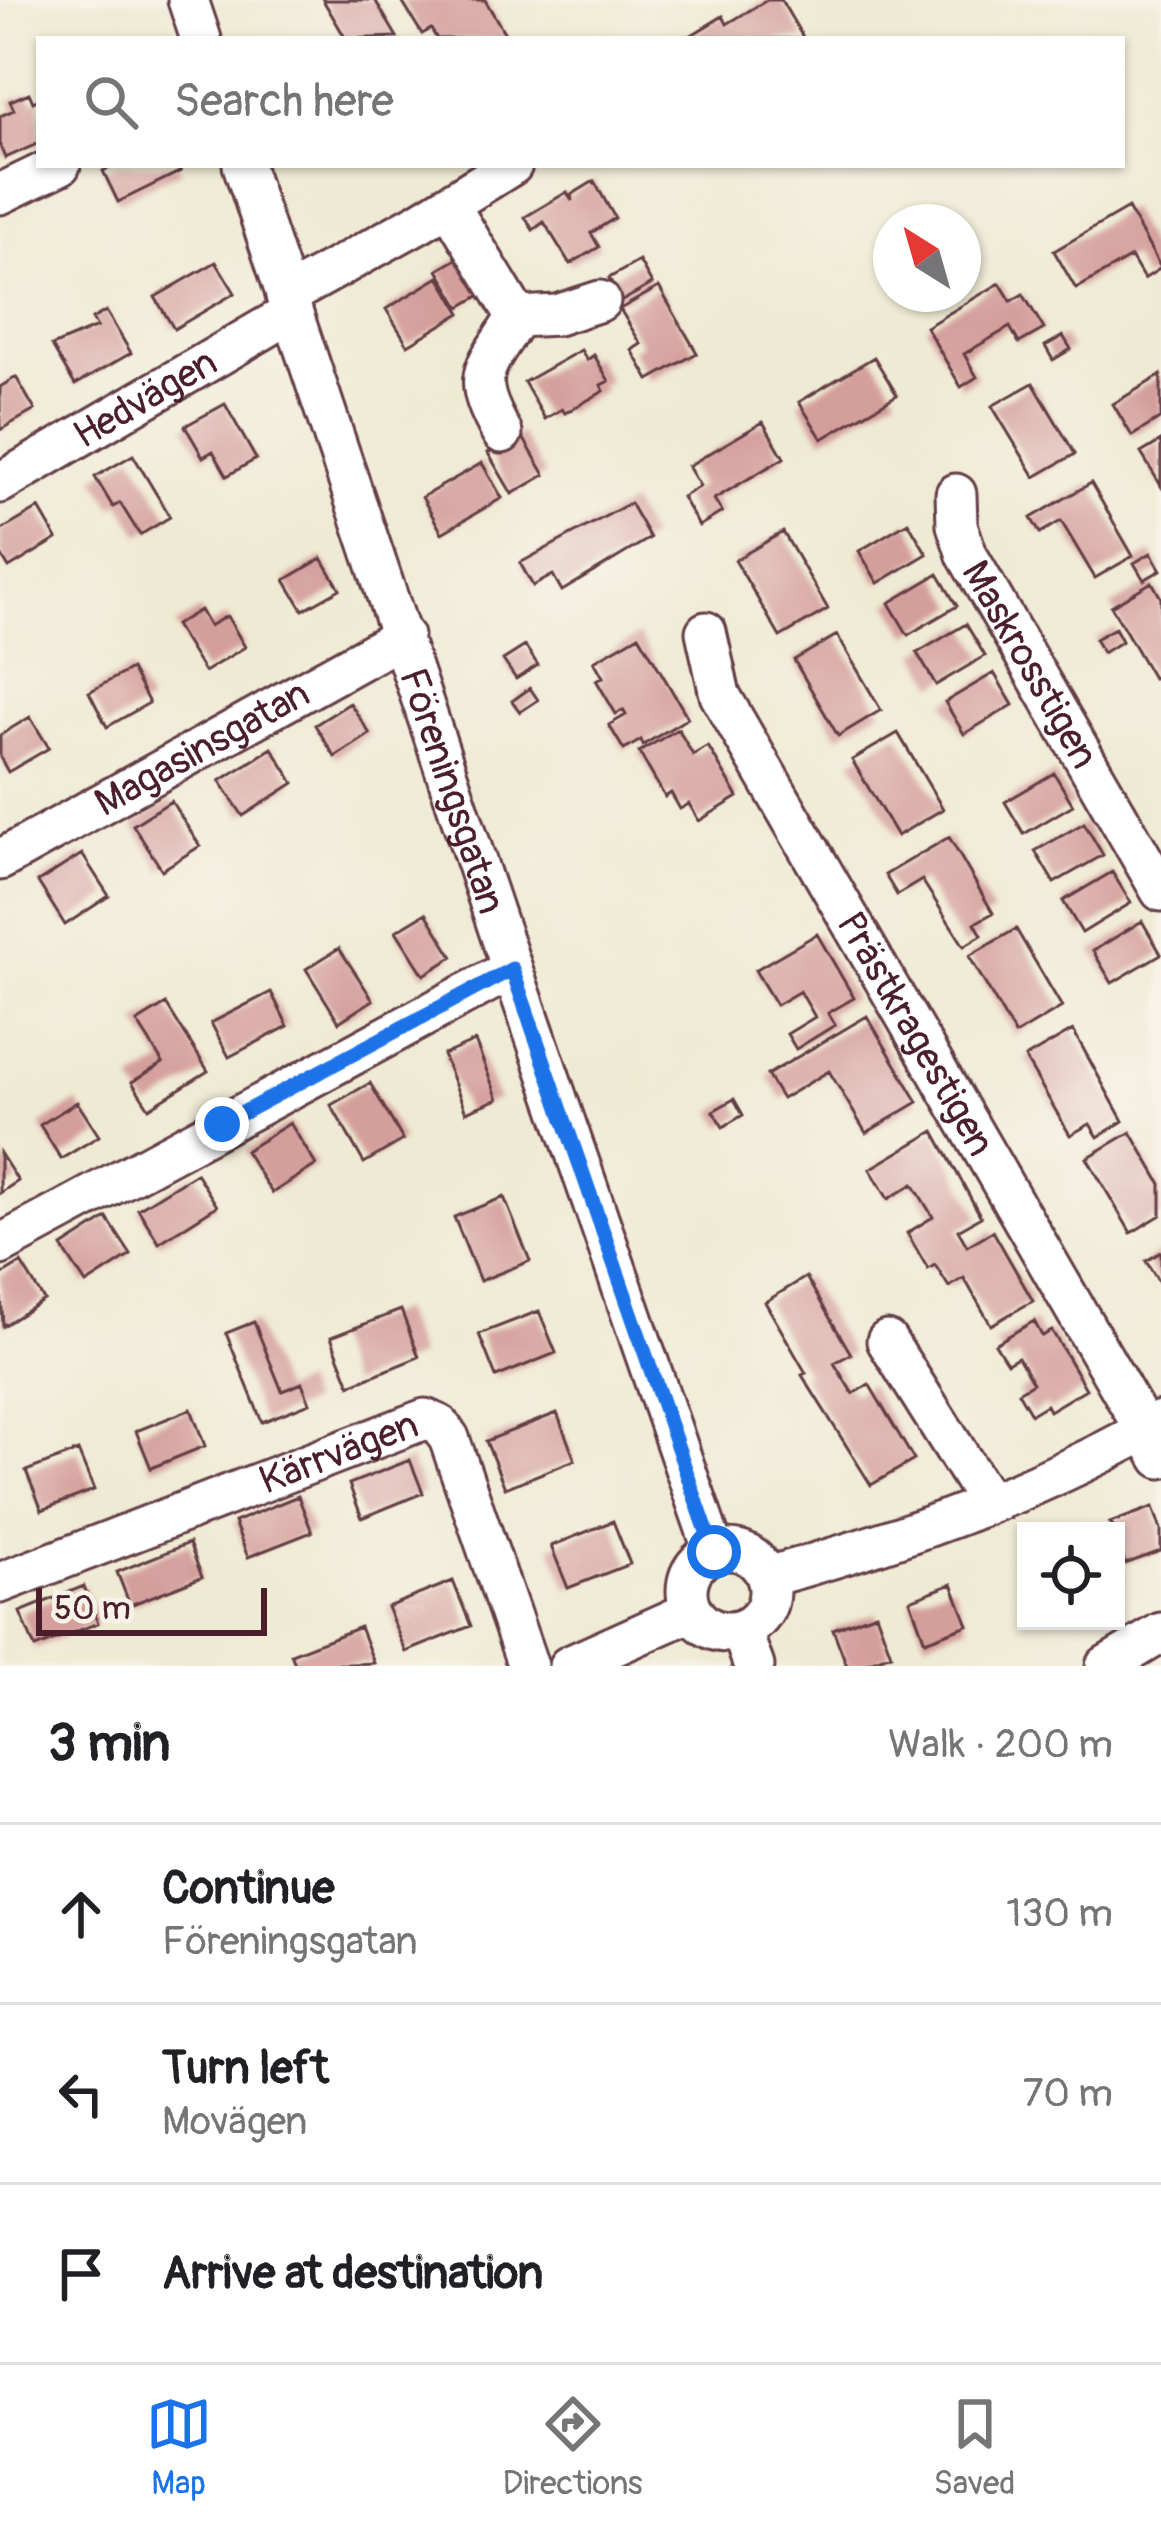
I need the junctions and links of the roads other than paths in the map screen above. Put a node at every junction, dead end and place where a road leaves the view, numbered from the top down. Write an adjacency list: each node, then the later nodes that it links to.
1 (188, 0): 2 (street)
2 (200, 36)
3 (54, 168): 6 (street)
4 (244, 168): 9 (street, Föreningsgatan)
5 (507, 168): 7 (street, Hedvägen)
6 (0, 194)
7 (449, 205): 9 (street, Hedvägen); 10 (street)
8 (600, 301): 10 (street)
9 (288, 304): 12 (street, Hedvägen); 15 (street, Föreningsgatan)
10 (517, 317): 11 (street)
11 (502, 434)
12 (0, 483)
13 (956, 494): 17 (street, Maskrosstigen)
14 (706, 632): 21 (street, Prästkragestigen)
15 (403, 636): 16 (street, Magasinsgatan); 18 (street, Föreningsgatan)
16 (0, 860)
17 (1161, 891)
18 (512, 969): 19 (street); 23 (street, Föreningsgatan)
19 (0, 1245)
20 (886, 1341): 22 (street)
21 (1156, 1436): 22 (street)
22 (988, 1502): 24 (street)
23 (714, 1552): 24 (street); 26 (street)
24 (767, 1577): 28 (street)
25 (0, 1583): 29 (street, Kärrvägen)
26 (692, 1611): 28 (street); 30 (street)
27 (1161, 1633): 31 (street)
28 (748, 1648)
29 (528, 1666)
30 (569, 1666)
31 (1106, 1666)

